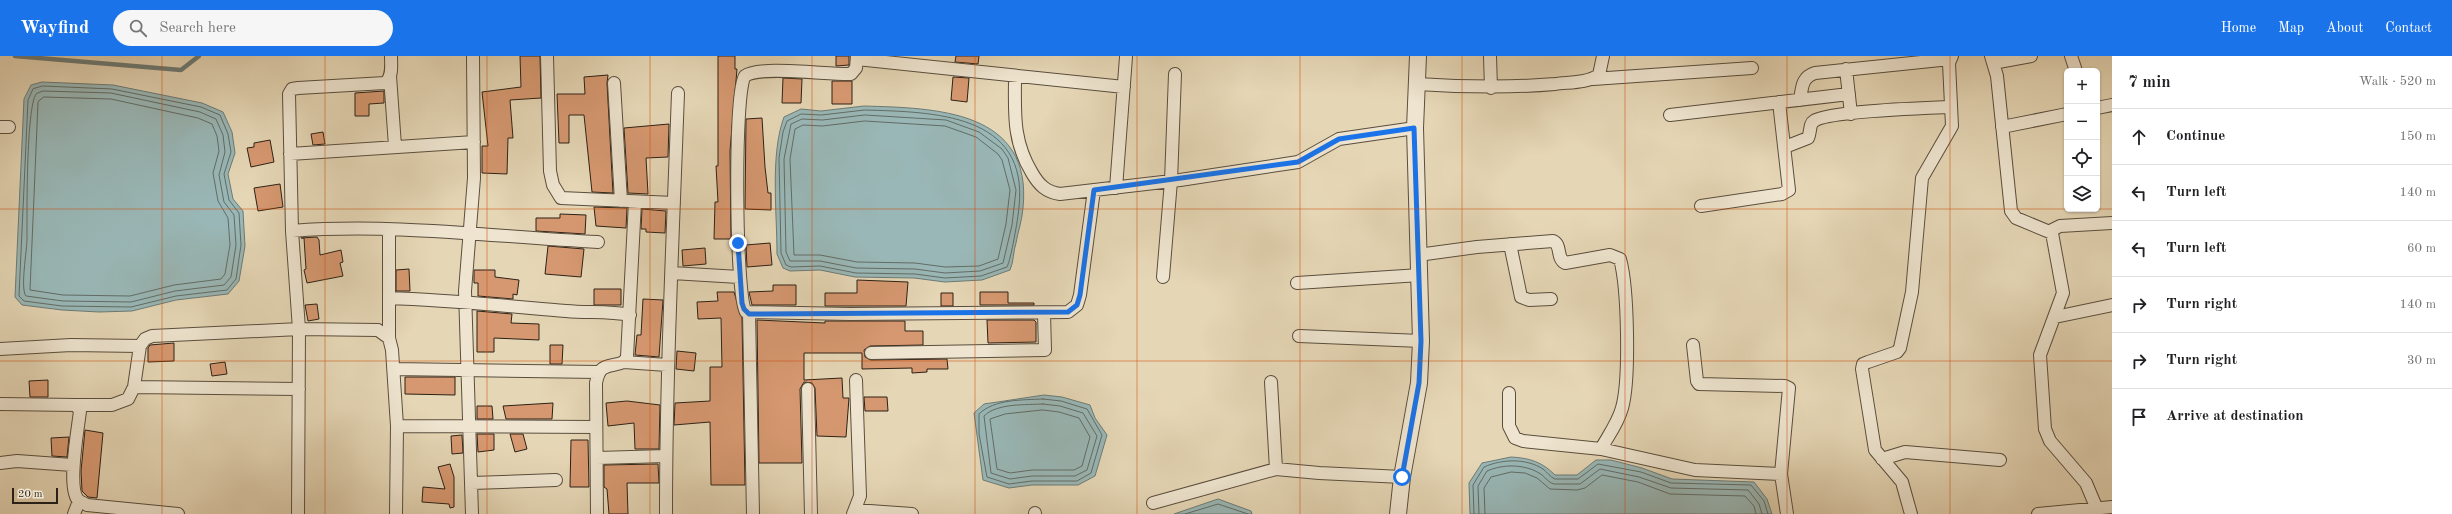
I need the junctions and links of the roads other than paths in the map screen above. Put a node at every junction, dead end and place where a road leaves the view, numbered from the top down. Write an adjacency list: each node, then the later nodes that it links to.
1 (391, 56): 17 (street)
2 (473, 56): 36 (street)
3 (547, 56): 43 (street)
4 (1418, 56): 21 (street)
5 (1490, 56): 23 (street)
6 (1603, 56): 19 (street)
7 (2031, 56): 12 (street)
8 (2071, 56): 14 (street)
9 (1126, 57): 22 (street)
10 (1951, 57): 15 (street); 29 (street)
11 (857, 58): 18 (street); 57 (street)
12 (1992, 59): 34 (street)
13 (1752, 68): 19 (street)
14 (2075, 68)
15 (1846, 69): 25 (street); 26 (street)
16 (1175, 74): 40 (street)
17 (390, 76): 37 (street); 39 (street)
18 (1015, 76): 22 (street); 42 (street)
19 (1593, 79): 23 (street)
20 (614, 83): 43 (street)
21 (1417, 84): 23 (street); 35 (street)
22 (1124, 87): 41 (street)
23 (1491, 88)
24 (678, 93): 45 (street)
25 (1849, 94): 26 (street); 31 (street)
26 (1800, 100): 27 (street)
27 (1779, 102): 32 (street); 38 (street)
28 (2112, 106): 30 (street)
29 (1951, 107): 31 (street); 95 (street)
30 (2100, 108)
31 (1851, 114): 38 (street)
32 (1670, 115)
33 (2064, 115): 34 (street)
34 (2002, 127): 50 (street)
35 (1414, 128): 40 (street); 54 (street)
36 (474, 142): 37 (street); 51 (street)
37 (395, 146): 39 (street)
38 (1785, 147): 46 (street)
39 (290, 154): 49 (street)
40 (1171, 181): 41 (street); 58 (street)
41 (1116, 188): 42 (street)
42 (1094, 190): 64 (street)
43 (621, 201): 44 (street)
44 (636, 202): 45 (street); 66 (street)
45 (674, 203): 55 (street)
46 (1701, 206)
47 (2112, 222): 50 (street)
48 (389, 230): 49 (street); 51 (street); 60 (street)
49 (292, 231): 68 (street)
50 (2050, 231): 67 (street)
51 (469, 233): 52 (street); 62 (street)
52 (598, 242)
53 (1510, 244): 54 (street); 61 (street); 92 (street)
54 (1418, 255): 56 (street)
55 (672, 273): 57 (street); 77 (street)
56 (1420, 275): 59 (street); 71 (street)
57 (740, 277): 65 (street)
58 (1162, 277)
59 (1297, 283)
60 (389, 298): 62 (street); 70 (street)
61 (1551, 299)
62 (466, 301): 66 (street); 79 (street)
63 (2112, 305): 67 (street)
64 (1044, 313): 65 (street); 75 (street)
65 (749, 314): 118 (street)
66 (630, 315): 76 (street)
67 (2055, 317): 107 (street)
68 (299, 329): 70 (street); 73 (street); 84 (street)
69 (1299, 336): 71 (street)
70 (389, 338): 78 (street)
71 (1421, 341): 101 (street)
72 (1693, 345): 100 (street)
73 (140, 346): 74 (street); 83 (street)
74 (0, 349)
75 (871, 353)
76 (624, 362): 77 (street); 80 (street)
77 (667, 365): 93 (street)
78 (394, 369): 79 (street); 89 (street)
79 (467, 371): 80 (street); 91 (street)
80 (598, 372): 90 (street)
81 (856, 380): 109 (street)
82 (1271, 382): 99 (street)
83 (134, 387): 84 (street); 88 (street)
84 (298, 389): 113 (street)
85 (808, 389): 119 (street)
86 (1509, 393): 92 (street)
87 (0, 404): 88 (street)
88 (76, 405): 98 (street)
89 (397, 426): 91 (street); 114 (street)
90 (596, 427): 91 (street); 94 (street)
91 (470, 428): 103 (street)
92 (1601, 449): 100 (street)
93 (666, 456): 94 (street); 117 (street)
94 (597, 458): 116 (street)
95 (1882, 459): 96 (street); 123 (street)
96 (2000, 460)
97 (0, 463): 98 (street)
98 (72, 465): 104 (street)
99 (1276, 469): 101 (street); 105 (street)
100 (1781, 474): 122 (street)
101 (1402, 477): 121 (street)
102 (556, 480): 103 (street)
103 (472, 483): 115 (street)
104 (79, 501): 108 (street); 111 (street)
105 (1153, 503)
106 (2112, 507): 107 (street)
107 (2097, 509): 110 (street)
108 (136, 511): 112 (street)
109 (854, 512): 120 (street)
110 (2080, 512): 124 (street)
111 (74, 514)
112 (178, 514)
113 (298, 514)
114 (396, 514)
115 (472, 514)
116 (597, 514)
117 (666, 514)
118 (753, 514)
119 (811, 514)
120 (912, 514)
121 (1398, 514)
122 (1787, 514)
123 (1911, 514)
124 (2038, 514)

